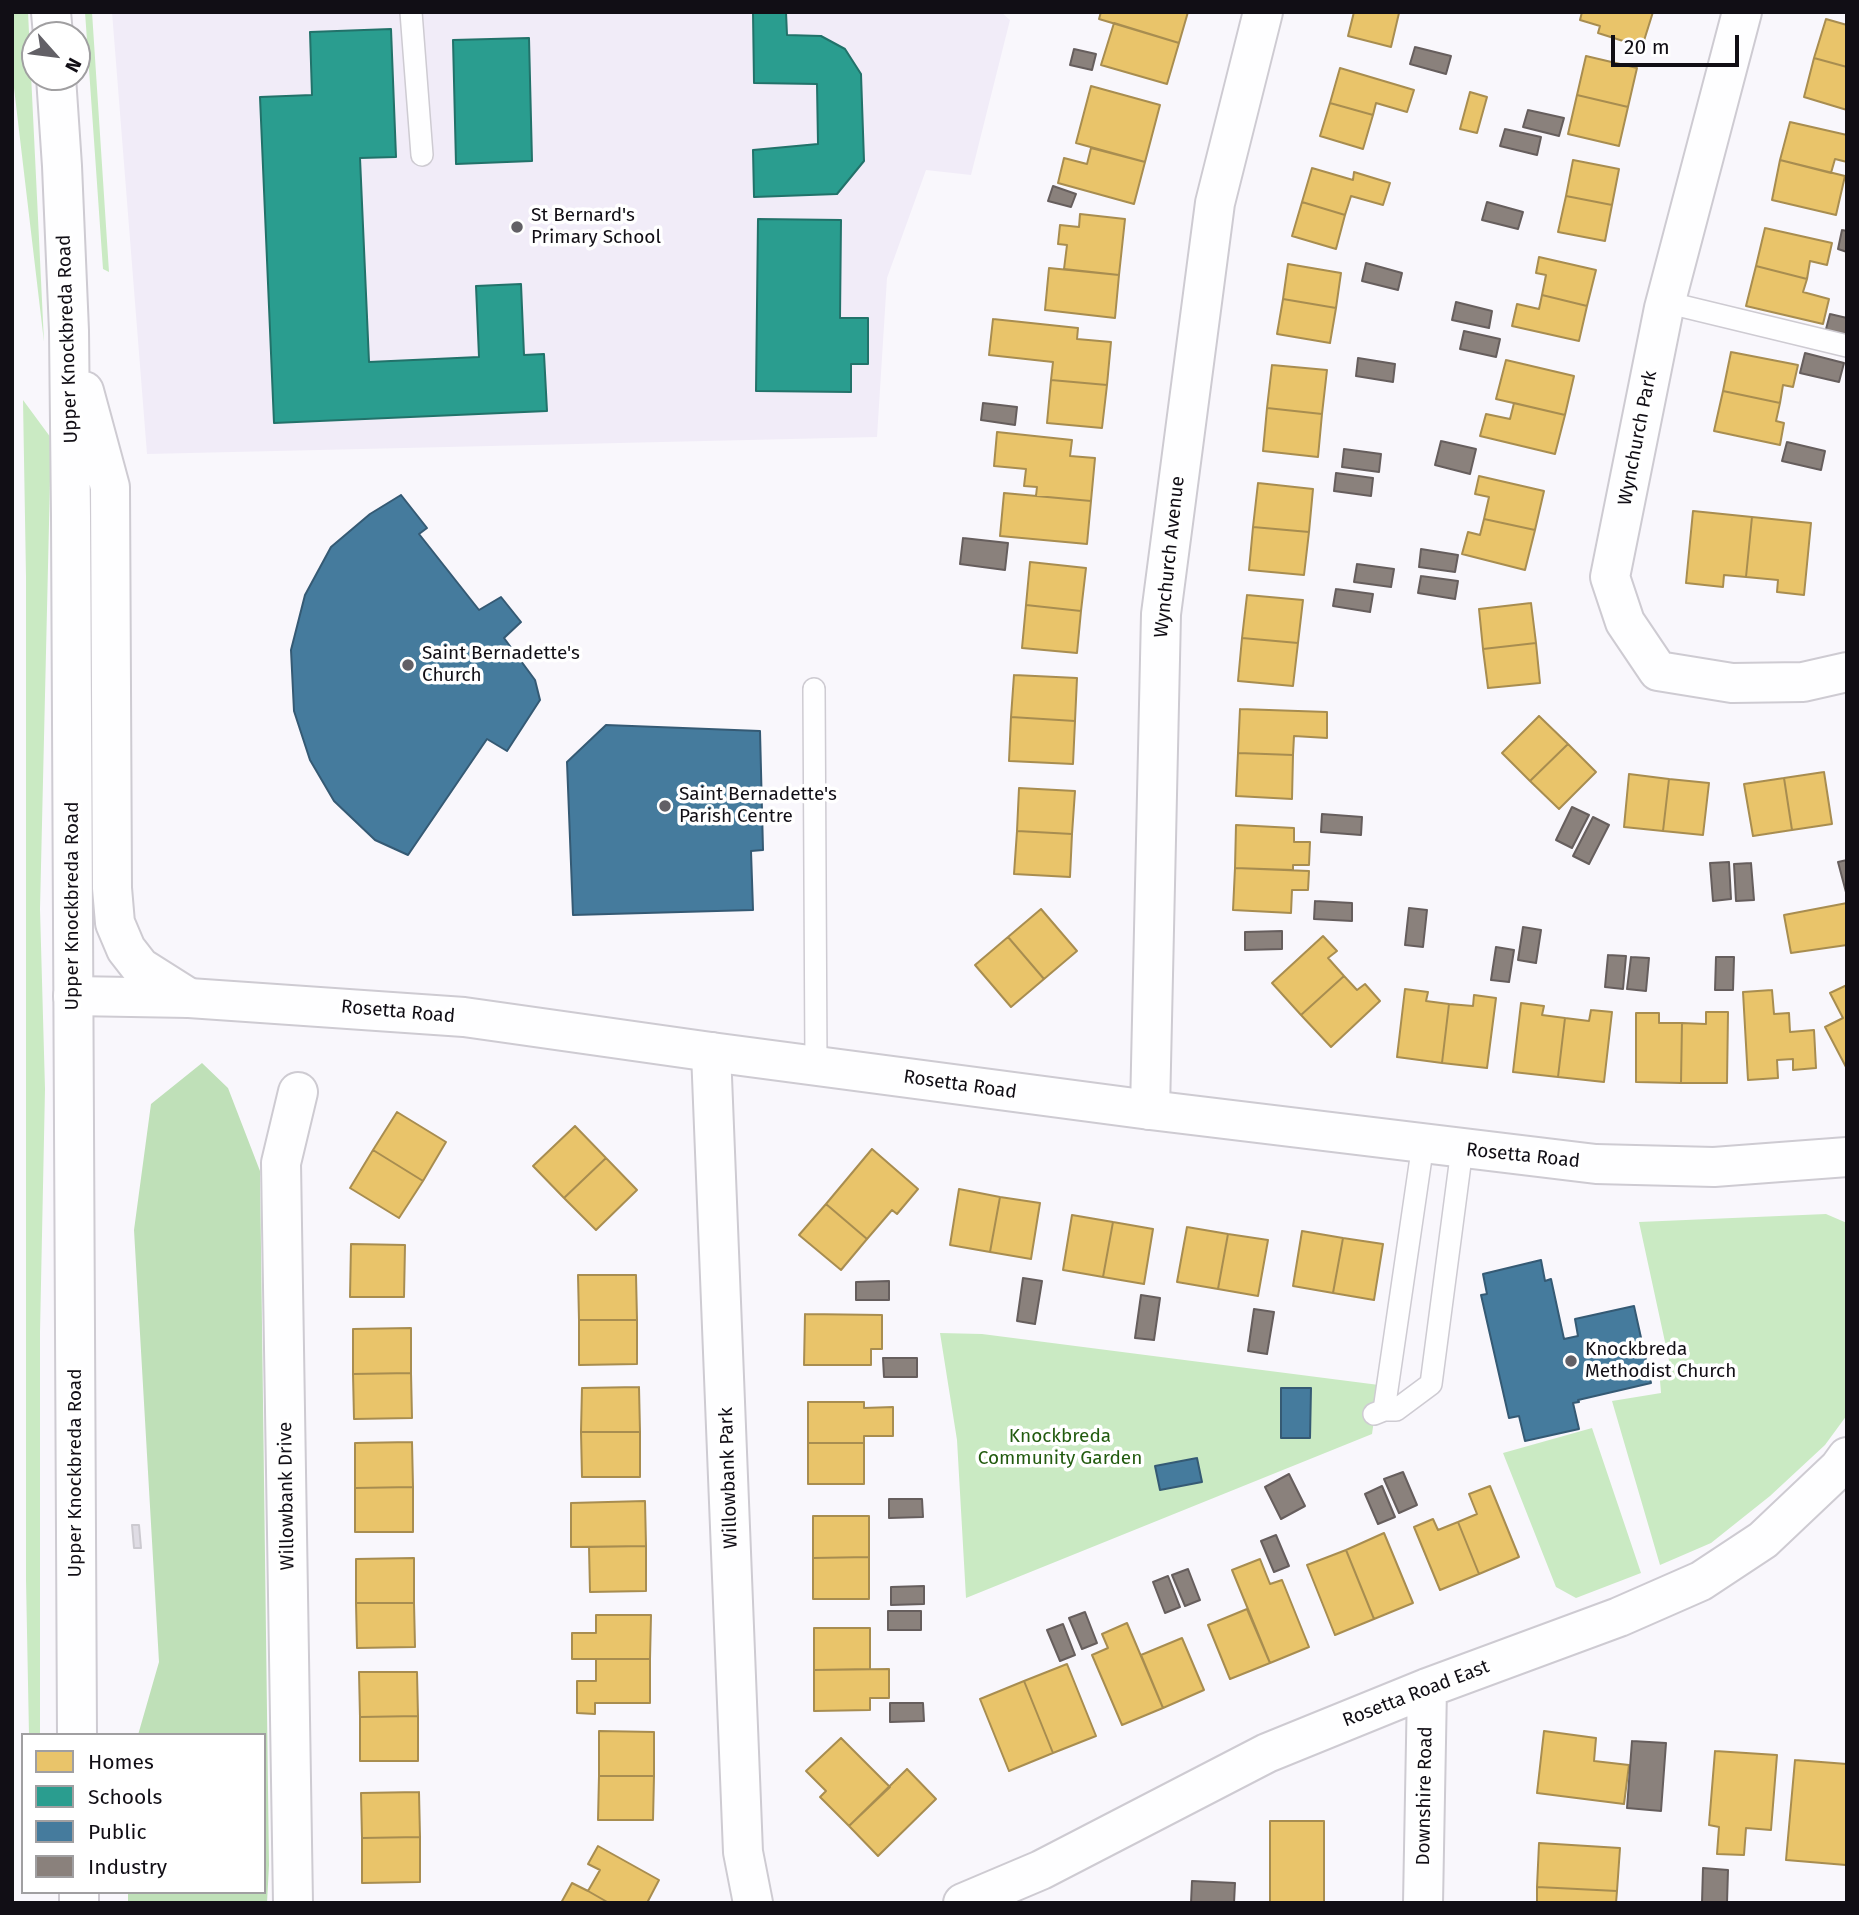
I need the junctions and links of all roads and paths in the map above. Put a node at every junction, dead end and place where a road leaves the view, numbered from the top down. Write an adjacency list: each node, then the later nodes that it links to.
1 (411, 12): 5 (lane)
2 (1263, 12): 16 (main road, Wynchurch Avenue)
3 (1742, 12): 6 (main road, Wynchurch Park)
4 (57, 91): 7 (main road, Upper Knockbreda Road)
5 (422, 155)
6 (1665, 302): 8 (lane); 9 (main road, Wynchurch Park)
7 (69, 331): 11 (main road, Upper Knockbreda Road); 12 (main road)
8 (1847, 346)
9 (1847, 673)
10 (814, 688): 14 (lane)
11 (73, 996): 12 (main road, Rosetta Road); 22 (main road, Upper Knockbreda Road)
12 (189, 998): 13 (main road, Rosetta Road)
13 (710, 1052): 14 (main road, Rosetta Road); 24 (main road, Willowbank Park)
14 (816, 1065): 16 (main road, Rosetta Road)
15 (298, 1092): 23 (main road, Willowbank Drive)
16 (1150, 1110): 17 (main road, Rosetta Road)
17 (1423, 1144): 18 (main road, Rosetta Road); 18 (lane)
18 (1462, 1149): 19 (main road, Rosetta Road)
19 (1847, 1157)
20 (1847, 1457): 21 (main road, Rosetta Road East)
21 (1427, 1688): 25 (main road, Rosetta Road East); 26 (main road, Downshire Road)
22 (77, 1733)
23 (293, 1903)
24 (753, 1903)
25 (963, 1903)
26 (1423, 1903)

